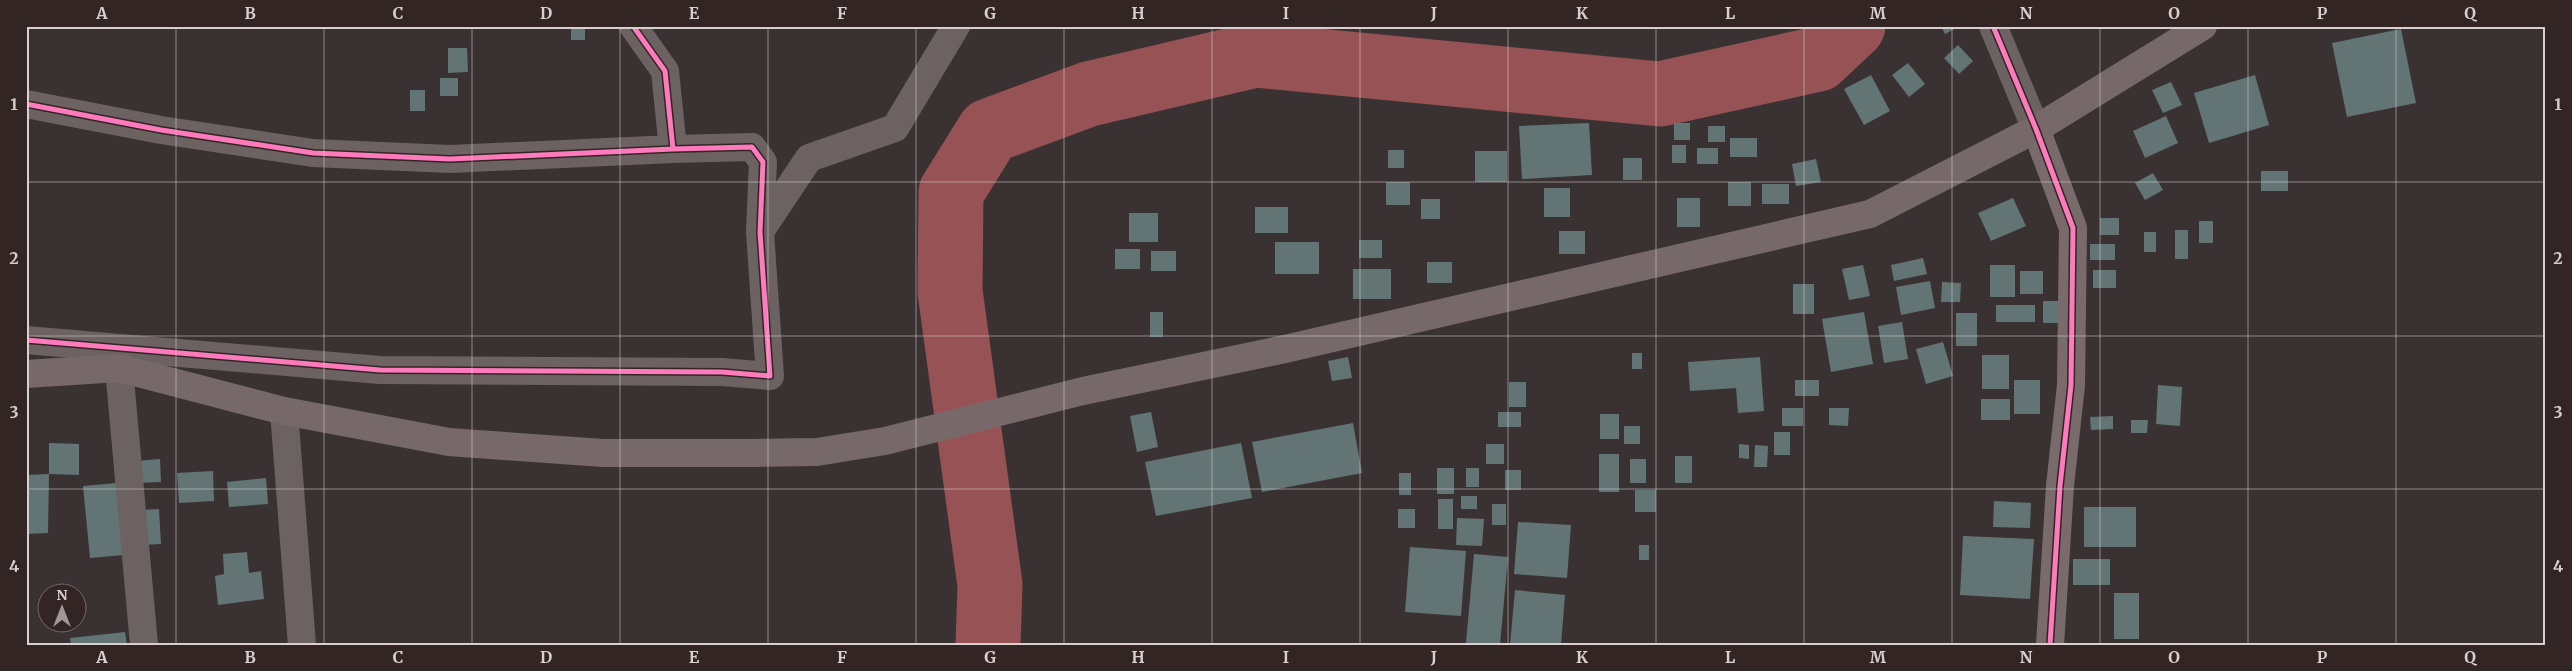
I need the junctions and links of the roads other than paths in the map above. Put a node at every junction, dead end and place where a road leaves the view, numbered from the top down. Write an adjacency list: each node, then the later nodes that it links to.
1 (633, 26): 7 (street)
2 (956, 26): 8 (street)
3 (1993, 26): 6 (street)
4 (2203, 26): 6 (main road)
5 (26, 104): 7 (street)
6 (2036, 129): 12 (main road); 15 (street)
7 (673, 149): 8 (street)
8 (760, 232): 9 (street)
9 (26, 340)
10 (119, 368): 11 (main road); 12 (main road); 13 (street)
11 (26, 374)
12 (284, 411): 14 (street)
13 (144, 645)
14 (302, 645)
15 (2050, 645)

